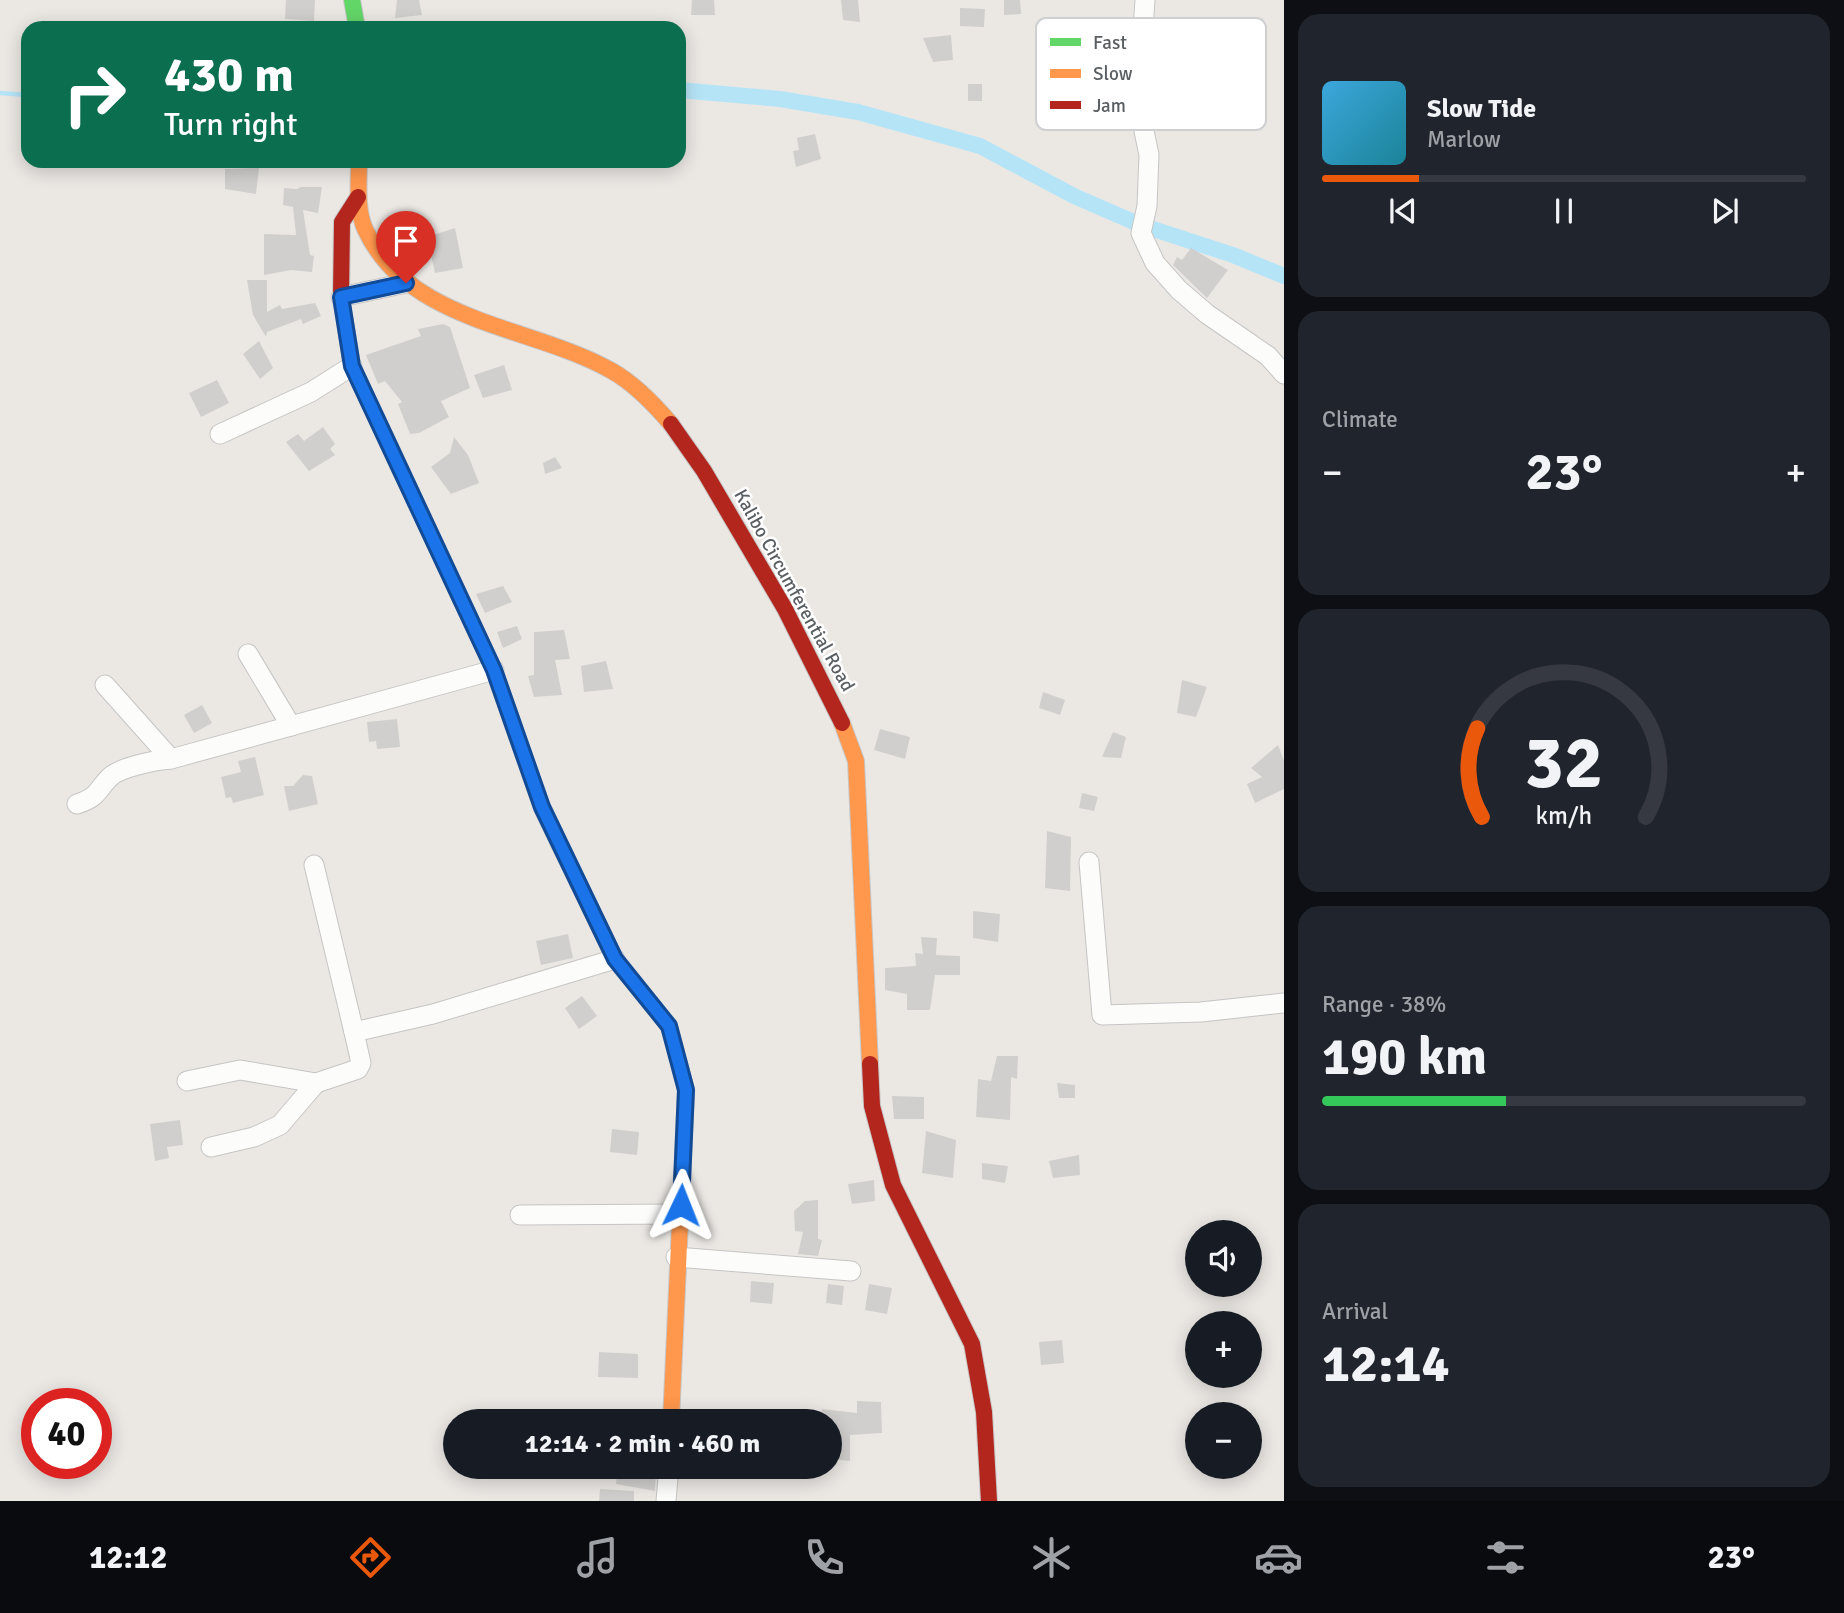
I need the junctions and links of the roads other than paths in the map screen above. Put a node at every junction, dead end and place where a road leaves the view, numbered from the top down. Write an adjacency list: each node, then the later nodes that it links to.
1 (352, 0): 4 (main road)
2 (1144, 0): 3 (street)
3 (1143, 18)
4 (356, 21)
5 (1144, 130): 11 (street)
6 (359, 168): 7 (main road, Kalibo Circumferential Road)
7 (358, 197): 8 (main road, Kalibo Circumferential Road); 9 (main road)
8 (406, 283): 9 (street); 34 (main road, Kalibo Circumferential Road)
9 (341, 297): 10 (main road)
10 (352, 366): 12 (street); 14 (main road)
11 (1284, 374)
12 (220, 434)
13 (248, 654): 16 (street)
14 (494, 670): 16 (street); 21 (main road)
15 (105, 685): 17 (street)
16 (291, 726): 17 (street)
17 (171, 759): 18 (street)
18 (76, 804)
19 (1089, 862): 22 (street)
20 (314, 865): 23 (street)
21 (615, 959): 23 (street); 27 (main road)
22 (1284, 1003)
23 (354, 1032): 25 (street)
24 (187, 1081): 25 (street)
25 (316, 1083): 26 (street)
26 (211, 1147)
27 (680, 1214): 28 (street); 29 (main road)
28 (520, 1215)
29 (676, 1257): 30 (street); 31 (main road)
30 (851, 1271)
31 (671, 1409)
32 (667, 1479): 33 (street)
33 (666, 1501)
34 (989, 1501)

